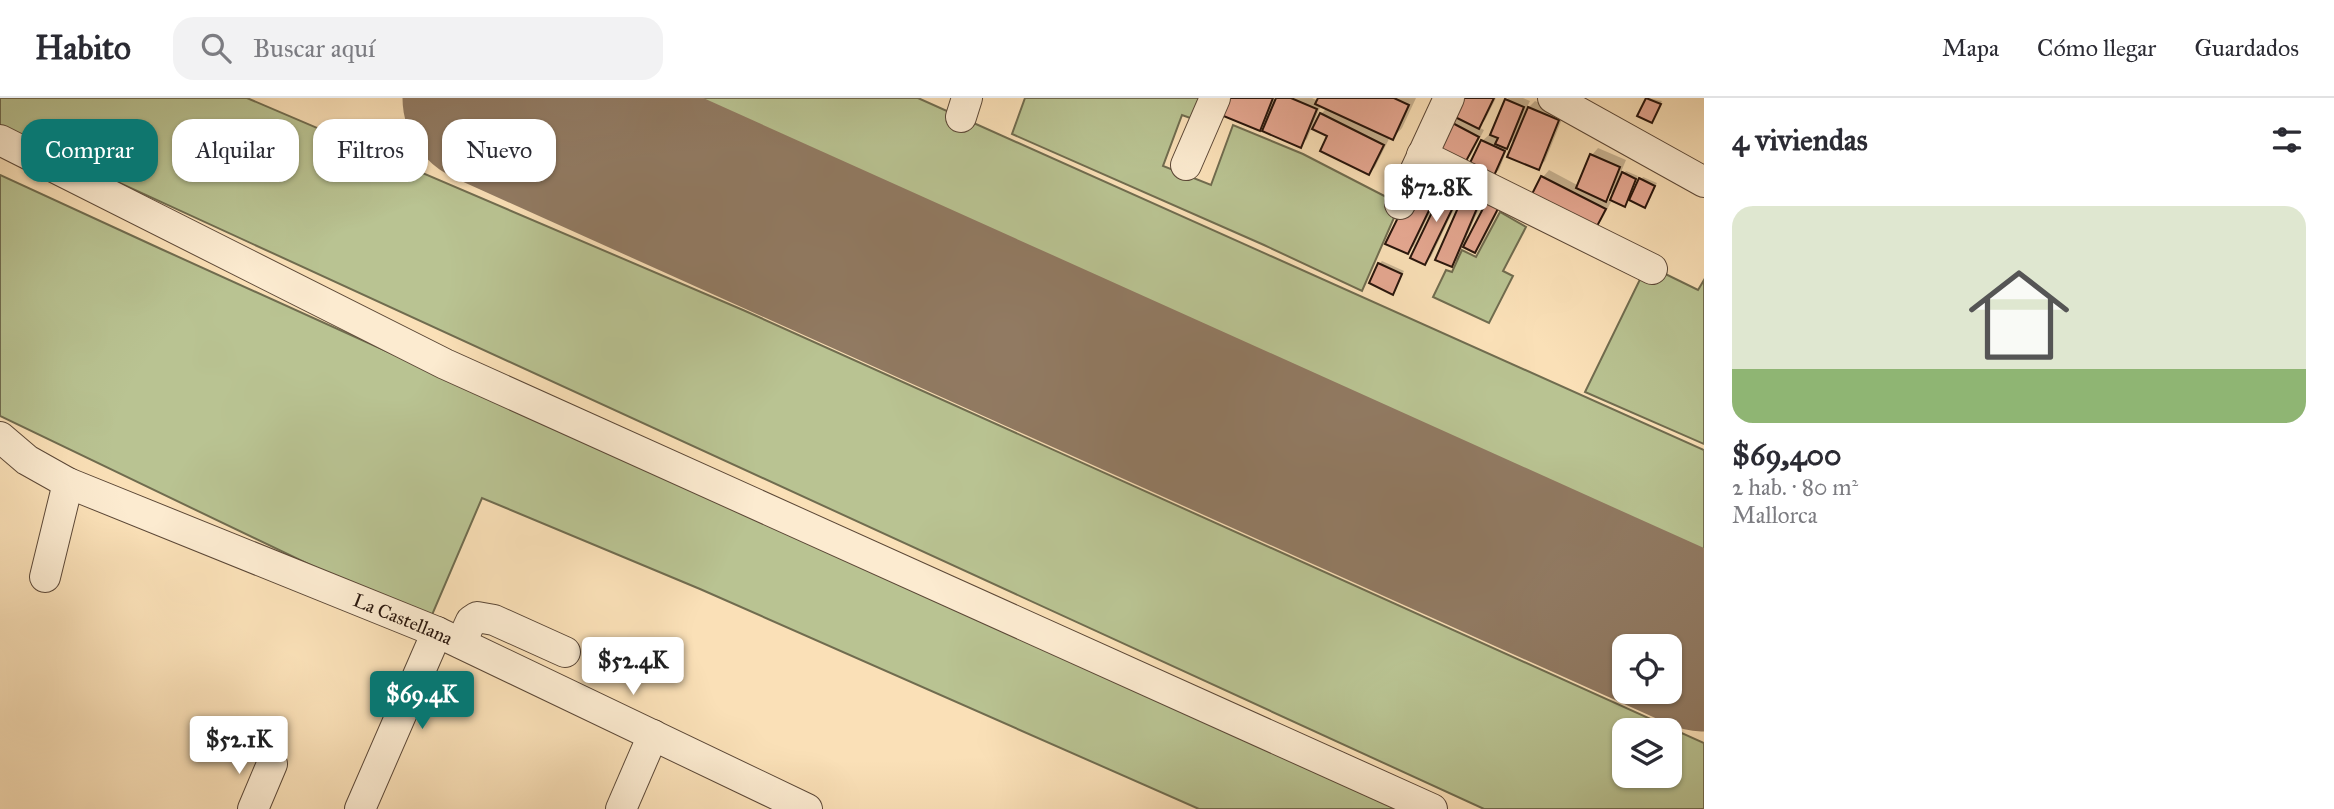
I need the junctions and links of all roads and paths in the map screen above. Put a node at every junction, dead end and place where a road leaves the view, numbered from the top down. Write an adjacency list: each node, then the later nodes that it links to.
1 (1215, 98): 6 (street)
2 (1449, 98): 5 (street)
3 (1553, 98): 7 (street)
4 (0, 140): 21 (street)
5 (1422, 155): 8 (street); 9 (street)
6 (1186, 165)
7 (1704, 182)
8 (1400, 204)
9 (1652, 269)
10 (0, 437): 11 (street, La Castellana)
11 (68, 483): 12 (street); 13 (street, La Castellana)
12 (45, 577)
13 (449, 638): 14 (street); 15 (street, La Castellana); 18 (street)
14 (565, 652)
15 (653, 735): 19 (street); 20 (street, La Castellana)
16 (272, 764): 17 (street)
17 (253, 809)
18 (360, 809)
19 (621, 809)
20 (807, 809)
21 (1432, 809)

